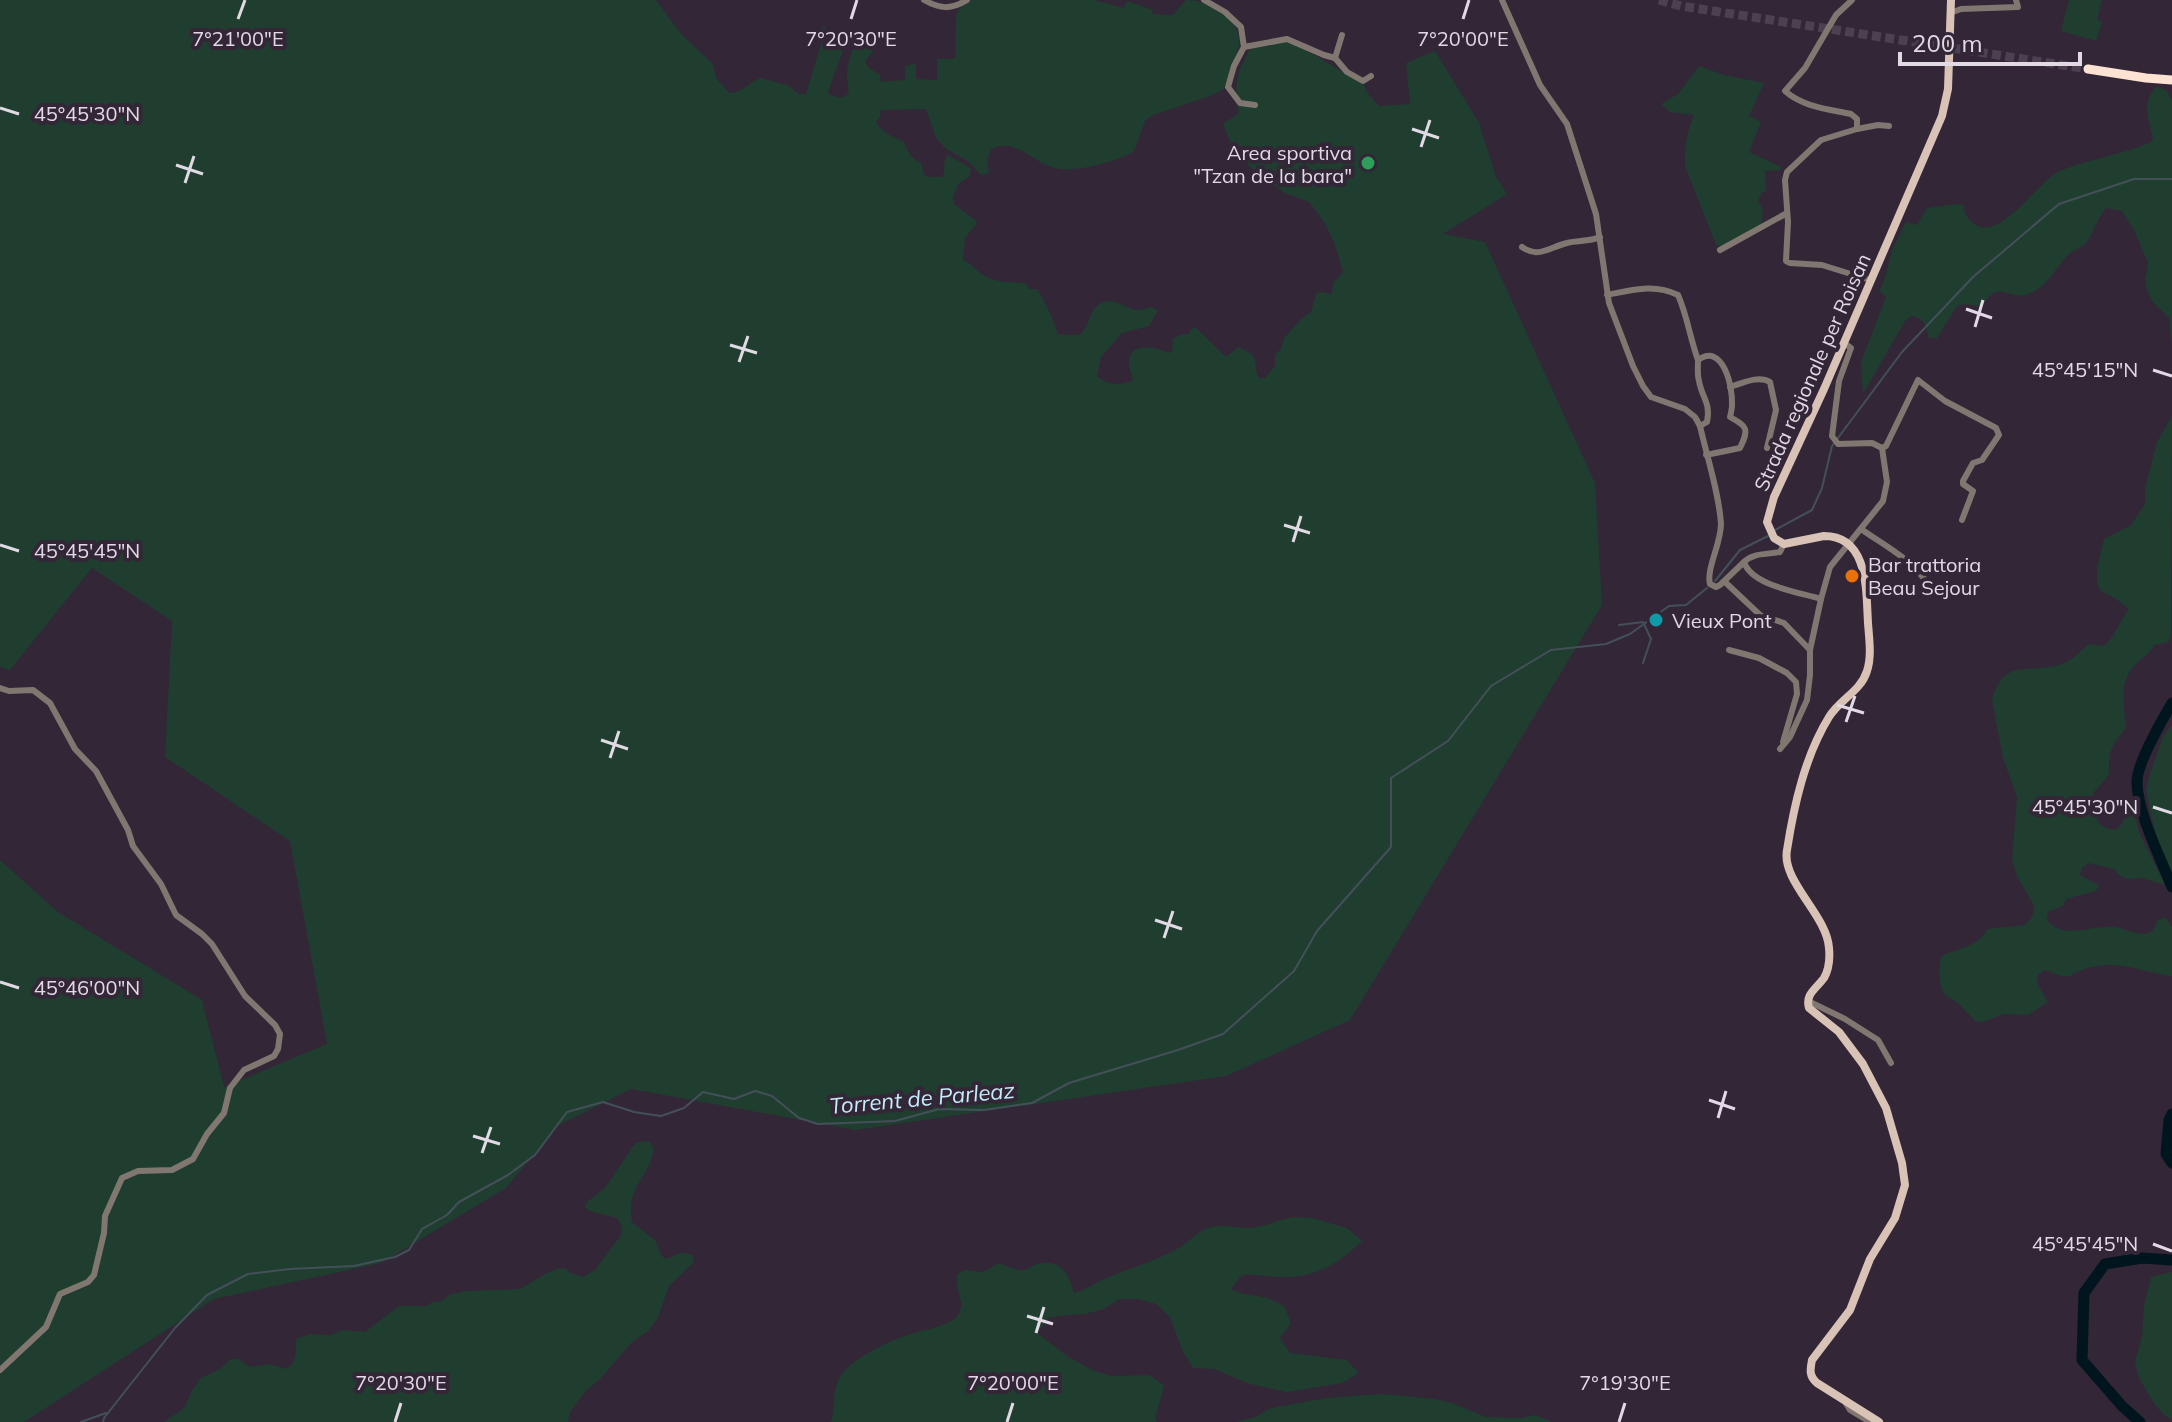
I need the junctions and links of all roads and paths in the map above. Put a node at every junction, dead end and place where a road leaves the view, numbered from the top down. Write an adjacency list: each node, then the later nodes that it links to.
1 (924, 0): 9 (street)
2 (950, 0): 9 (street)
3 (967, 0): 9 (street)
4 (1204, 0): 12 (street)
5 (1502, 0): 21 (street)
6 (1852, 0): 19 (street)
7 (1951, 0): 10 (main road, Strada regionale per Roisan)
8 (2016, 0): 10 (street)
9 (953, 8)
10 (1950, 13): 24 (main road, Strada regionale per Roisan)
11 (1342, 35): 13 (street)
12 (1244, 47): 13 (street); 17 (street)
13 (1335, 58): 15 (street)
14 (2088, 69): 16 (highway)
15 (1371, 76)
16 (2172, 80)
17 (1255, 105)
18 (1889, 126): 19 (street)
19 (1857, 129): 20 (street)
20 (1787, 213): 23 (street); 24 (street)
21 (1600, 237): 22 (street); 25 (street)
22 (1522, 247)
23 (1720, 250)
24 (1870, 280): 26 (main road, Strada regionale per Roisan)
25 (1607, 292): 27 (street); 29 (street)
26 (1844, 343): 31 (street); 35 (main road, Strada regionale per Roisan)
27 (1698, 360): 28 (street); 29 (street)
28 (1730, 387): 30 (street); 32 (street)
29 (1700, 426): 32 (street)
30 (1767, 448)
31 (1882, 448): 33 (street); 34 (street)
32 (1706, 455): 38 (street)
33 (1962, 520)
34 (1861, 529): 36 (street); 39 (street)
35 (1784, 544): 36 (main road); 37 (street)
36 (1849, 545): 40 (street); 44 (main road)
37 (1744, 562): 38 (street); 40 (street)
38 (1725, 582): 42 (street)
39 (1929, 585)
40 (1821, 599): 42 (street)
41 (1729, 650): 42 (street)
42 (1810, 650)
43 (0, 688): 46 (street)
44 (1808, 1001): 45 (street); 47 (main road)
45 (1891, 1063)
46 (0, 1370)
47 (1843, 1399): 48 (street); 49 (main road)
48 (1870, 1422)
49 (1879, 1422)

